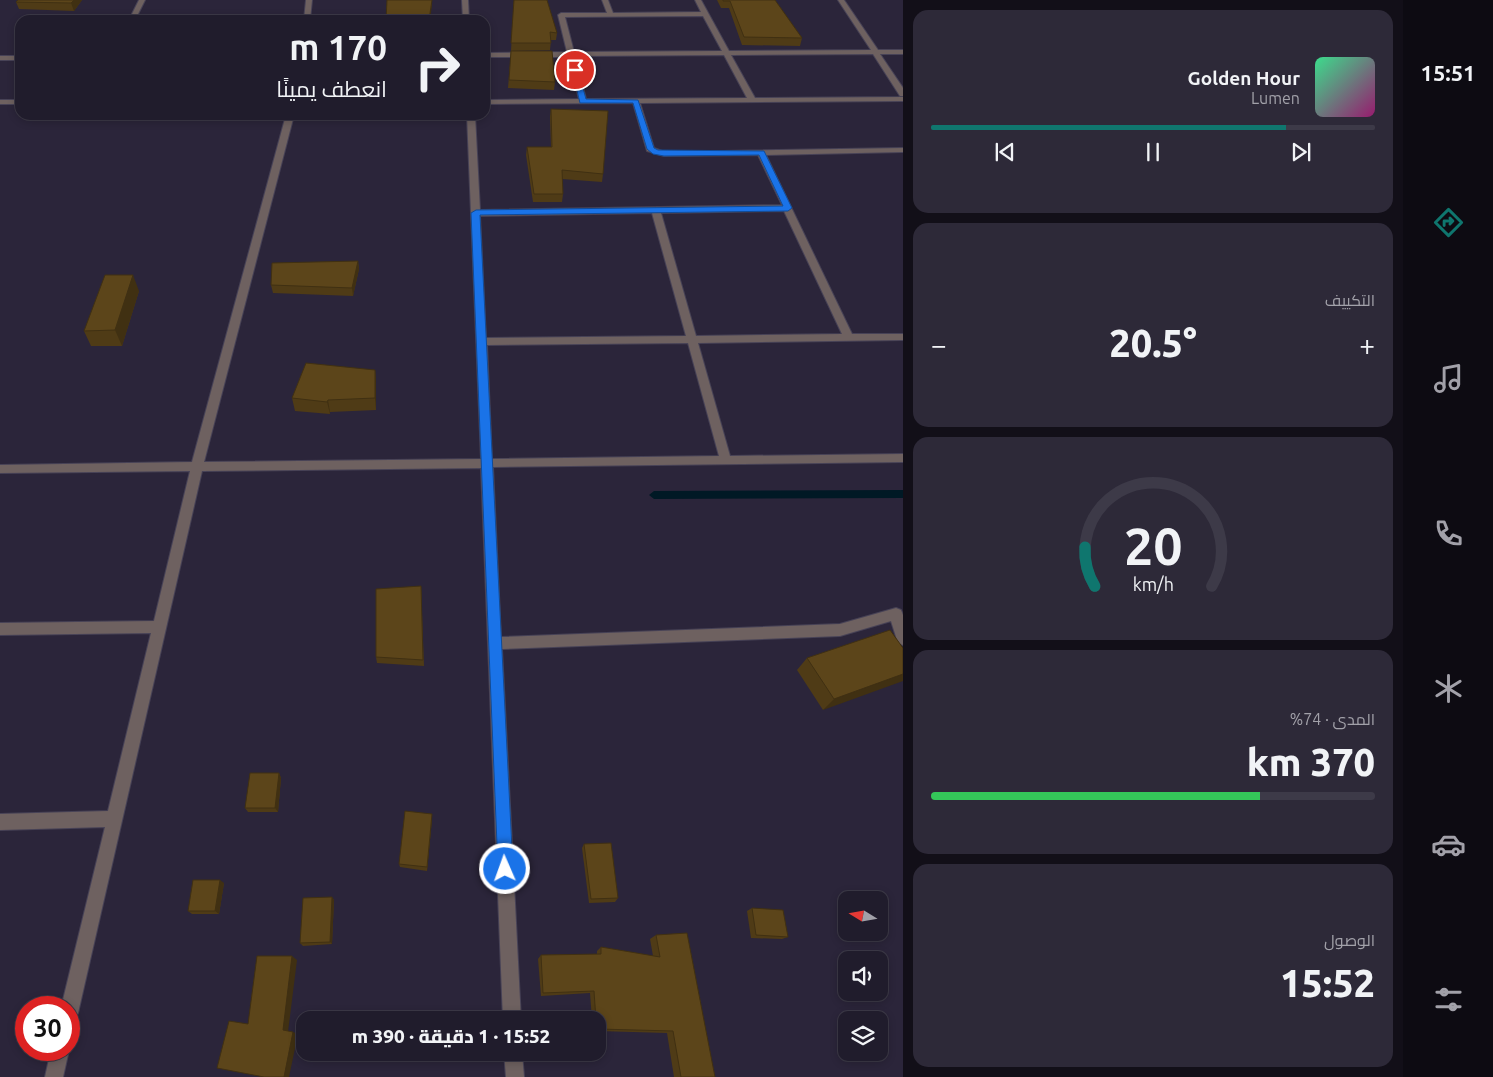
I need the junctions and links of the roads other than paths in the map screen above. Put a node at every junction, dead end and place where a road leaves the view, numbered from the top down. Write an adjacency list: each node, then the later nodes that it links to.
1 (142, 0): 8 (street)
2 (310, 0): 9 (street)
3 (465, 0): 10 (street)
4 (605, 0): 11 (street)
5 (698, 0): 7 (street)
6 (841, 0): 13 (street)
7 (704, 14): 11 (street); 15 (street)
8 (134, 15)
9 (308, 15)
10 (466, 15)
11 (611, 15): 14 (street)
12 (903, 52): 13 (street)
13 (877, 53): 15 (street); 19 (street)
14 (571, 54): 15 (street); 16 (street); 22 (street)
15 (726, 54): 21 (street)
16 (490, 55)
17 (0, 58): 18 (street)
18 (15, 58)
19 (903, 94)
20 (903, 99): 21 (street)
21 (752, 100): 23 (street)
22 (583, 101): 23 (street); 26 (street)
23 (636, 101): 30 (street)
24 (0, 102): 25 (street)
25 (15, 102)
26 (490, 102)
27 (289, 120): 41 (street)
28 (471, 120): 33 (street)
29 (903, 150): 30 (street)
30 (762, 152): 31 (street)
31 (788, 208): 32 (street); 35 (street)
32 (656, 210): 33 (street); 36 (street)
33 (476, 213): 37 (street)
34 (903, 337): 35 (street)
35 (849, 338): 36 (street)
36 (692, 339): 37 (street); 39 (street)
37 (482, 342): 40 (street)
38 (903, 458): 39 (street)
39 (726, 461): 40 (street)
40 (487, 464): 41 (street); 46 (street)
41 (197, 467): 42 (street); 43 (street)
42 (0, 469)
43 (158, 627): 44 (street); 47 (street)
44 (0, 629)
45 (903, 639): 46 (street)
46 (495, 643): 50 (street)
47 (114, 819): 48 (street); 49 (street)
48 (0, 822)
49 (73, 996)
50 (512, 1011)
51 (58, 1061): 53 (street)
52 (514, 1061): 54 (street)
53 (54, 1077)
54 (515, 1077)

